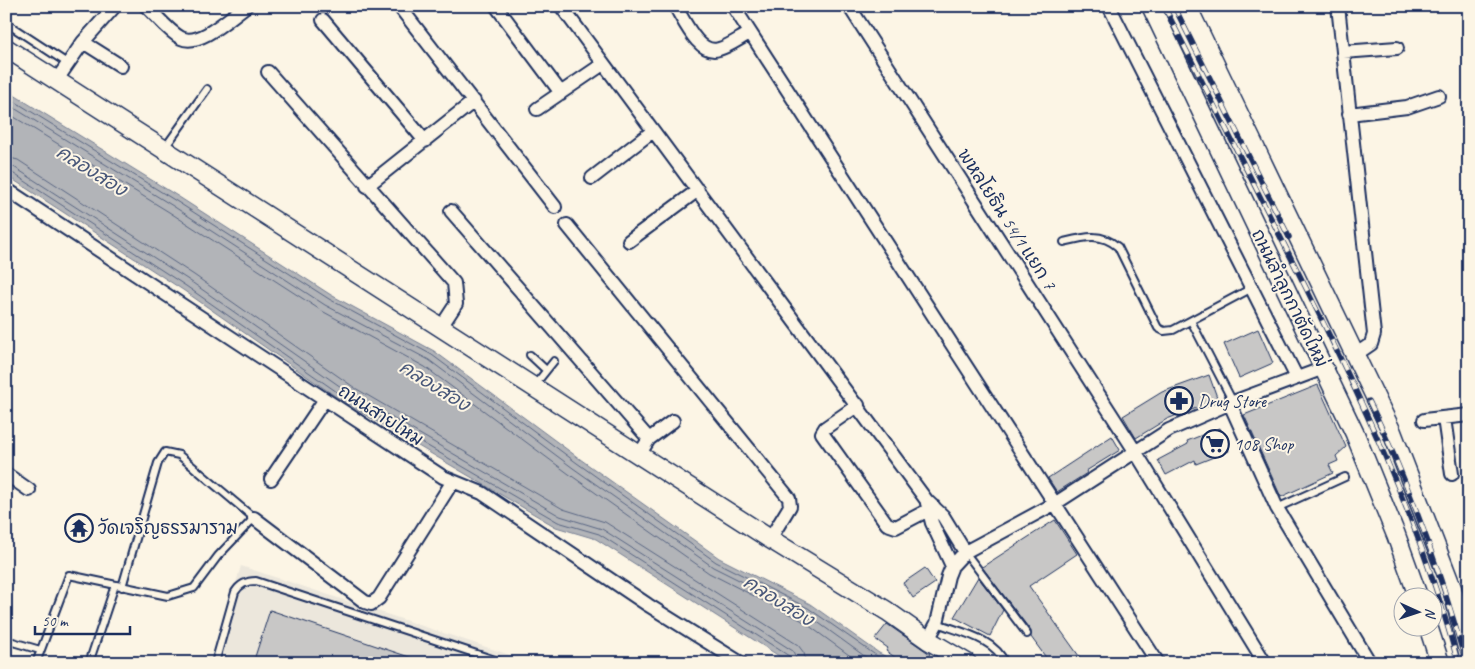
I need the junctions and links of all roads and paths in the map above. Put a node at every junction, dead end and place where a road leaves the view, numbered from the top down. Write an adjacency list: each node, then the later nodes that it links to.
1 (115, 6): 17 (street)
2 (146, 6): 3 (street)
3 (246, 6)
4 (399, 6): 29 (street)
5 (496, 6): 27 (street)
6 (561, 6): 22 (street)
7 (675, 6): 16 (street)
8 (733, 6): 16 (street)
9 (849, 6): 62 (street, พหลโยธิน 54/1 แยก 7)
10 (1109, 6): 44 (street)
11 (1151, 6): 50 (main road, ถนนลำลูกกาตัดใหม่)
12 (1187, 6): 48 (main road, ถนนลำลูกกาตัดใหม่)
13 (1338, 6): 20 (street)
14 (323, 20): 33 (street)
15 (6, 22): 21 (lane)
16 (750, 33): 70 (street)
17 (83, 42): 21 (street); 23 (street)
18 (6, 48): 25 (main road)
19 (1397, 48): 20 (street)
20 (1342, 52): 31 (street)
21 (67, 63): 25 (street)
22 (603, 64): 27 (street); 32 (street)
23 (121, 66)
24 (268, 72): 36 (street)
25 (56, 81): 34 (main road)
26 (207, 89): 34 (lane)
27 (561, 93): 30 (street)
28 (1439, 96): 31 (street)
29 (474, 101): 33 (street); 39 (street)
30 (537, 108)
31 (1349, 114): 48 (street)
32 (653, 130): 35 (street); 38 (street)
33 (425, 142): 36 (street)
34 (164, 149): 46 (main road)
35 (592, 178)
36 (367, 186): 46 (street)
37 (6, 189): 54 (street, ถนนสายไหม)
38 (698, 190): 42 (street); 56 (street)
39 (556, 207)
40 (451, 211): 61 (street)
41 (567, 225): 74 (street)
42 (629, 241)
43 (1064, 242): 45 (lane)
44 (1252, 288): 45 (lane); 52 (street)
45 (1191, 321): 55 (lane)
46 (441, 328): 53 (main road)
47 (530, 355): 51 (lane)
48 (1355, 355): 86 (main road, ถนนลำลูกกาตัดใหม่)
49 (554, 361): 51 (lane)
50 (1324, 368): 52 (street); 78 (main road, ถนนลำลูกกาตัดใหม่)
51 (546, 370): 53 (lane)
52 (1297, 378): 55 (street)
53 (533, 386): 63 (main road)
54 (325, 399): 67 (street); 68 (street, ถนนสายไหม)
55 (1231, 403): 62 (street); 72 (street)
56 (858, 404): 71 (street); 71 (street)
57 (1469, 415): 58 (street)
58 (1444, 418): 59 (street); 65 (street)
59 (1424, 420)
60 (673, 421): 61 (street)
61 (649, 439): 63 (street)
62 (1135, 451): 70 (street); 95 (street, พหลโยธิน 54/1 แยก 7)
63 (638, 454): 74 (main road)
64 (6, 474): 69 (street)
65 (1452, 474)
66 (1345, 477): 72 (lane)
67 (271, 479)
68 (453, 481): 73 (street); 91 (street, ถนนสายไหม)
69 (29, 490)
70 (1056, 503): 75 (street); 94 (street)
71 (930, 506): 75 (street); 76 (street)
72 (1277, 508): 96 (street)
73 (254, 518): 79 (lane); 79 (lane)
74 (770, 539): 84 (main road)
75 (965, 552): 76 (street); 81 (lane)
76 (952, 566): 80 (street)
77 (115, 585): 79 (lane); 85 (lane); 88 (lane)
78 (1414, 586)
79 (122, 587)
80 (937, 623): 84 (street); 93 (lane)
81 (1027, 634)
82 (1431, 636): 97 (main road)
83 (6, 640): 85 (lane)
84 (928, 640): 92 (main road)
85 (40, 650): 87 (lane)
86 (1469, 656)
87 (36, 663)
88 (89, 663)
89 (215, 663): 90 (lane)
90 (504, 663)
91 (741, 663)
92 (967, 663)
93 (1005, 663)
94 (1158, 663)
95 (1265, 663)
96 (1370, 663)
97 (1440, 663)

